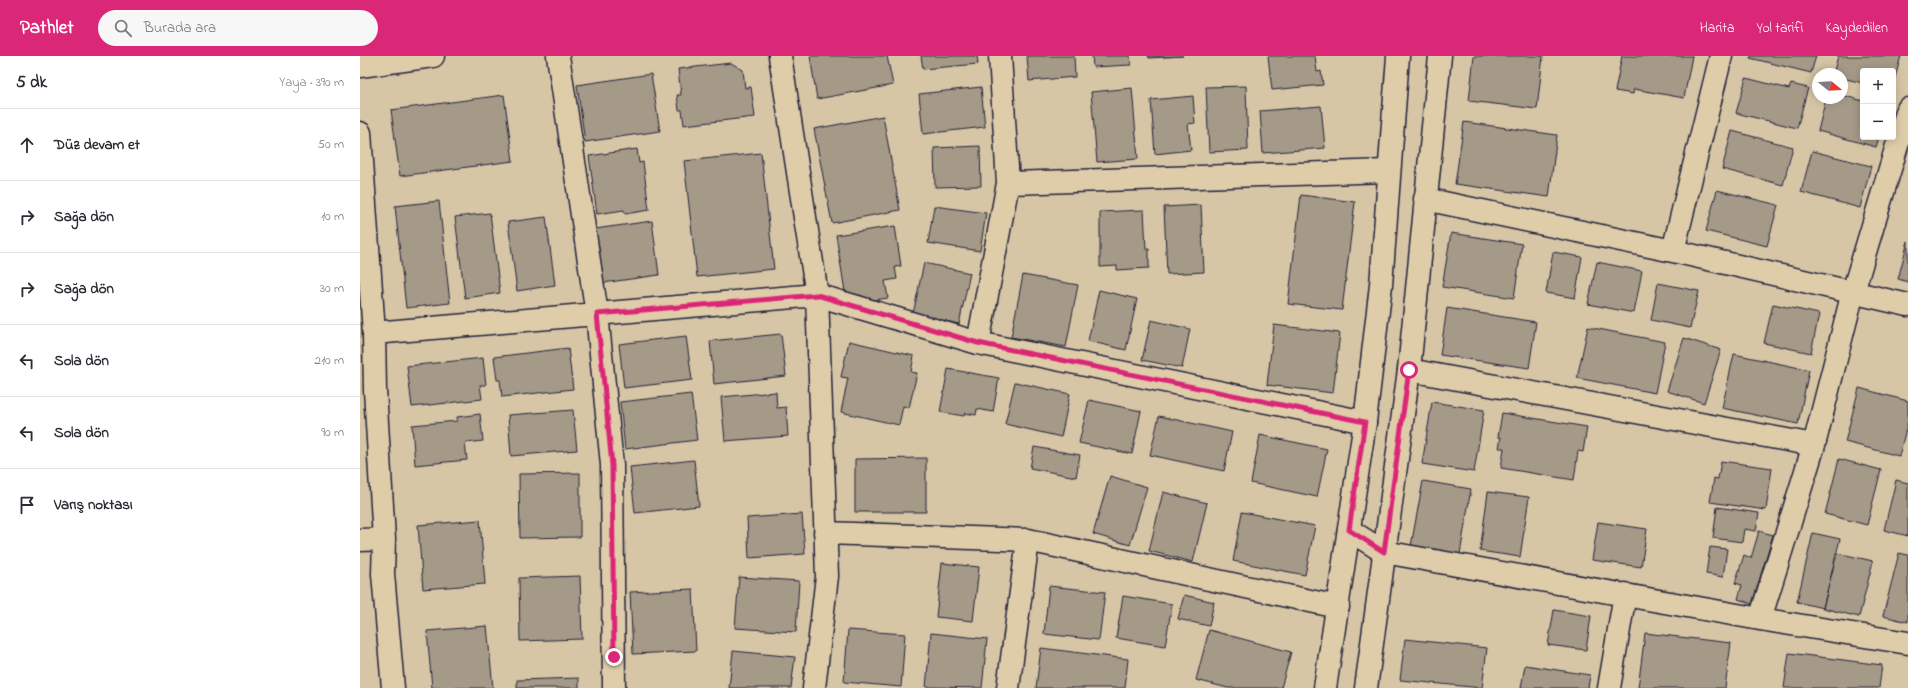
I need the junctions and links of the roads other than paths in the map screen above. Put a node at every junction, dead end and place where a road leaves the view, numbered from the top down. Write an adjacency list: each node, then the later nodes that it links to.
1 (434, 56): 8 (street)
2 (558, 56): 18 (street)
3 (780, 56): 16 (street)
4 (1000, 56): 12 (street)
5 (1398, 56): 11 (street)
6 (1440, 56): 13 (street)
7 (1722, 56): 14 (street)
8 (360, 66)
9 (1908, 109): 15 (street)
10 (360, 133): 19 (street)
11 (1388, 171): 12 (street); 22 (street)
12 (1008, 183): 20 (street)
13 (1425, 199): 14 (street); 21 (street)
14 (1673, 251): 15 (street)
15 (1854, 292): 17 (street); 23 (street)
16 (817, 295): 18 (street); 20 (street); 25 (street)
17 (1908, 305)
18 (597, 314): 19 (street); 35 (street)
19 (374, 333): 26 (street)
20 (978, 343): 22 (street)
21 (1409, 370): 23 (street); 29 (street)
22 (1365, 422): 24 (street)
23 (1814, 445): 32 (street)
24 (1349, 530): 29 (street); 31 (street)
25 (826, 533): 28 (street); 36 (street)
26 (384, 539): 27 (street); 34 (street)
27 (360, 540)
28 (1028, 540): 31 (street); 37 (street)
29 (1384, 552): 30 (street); 39 (street)
30 (1626, 594): 32 (street); 40 (street)
31 (1338, 607): 38 (street)
32 (1760, 619): 33 (street)
33 (1908, 643)
34 (393, 688)
35 (614, 688)
36 (814, 688)
37 (1008, 688)
38 (1326, 688)
39 (1366, 688)
40 (1609, 688)

